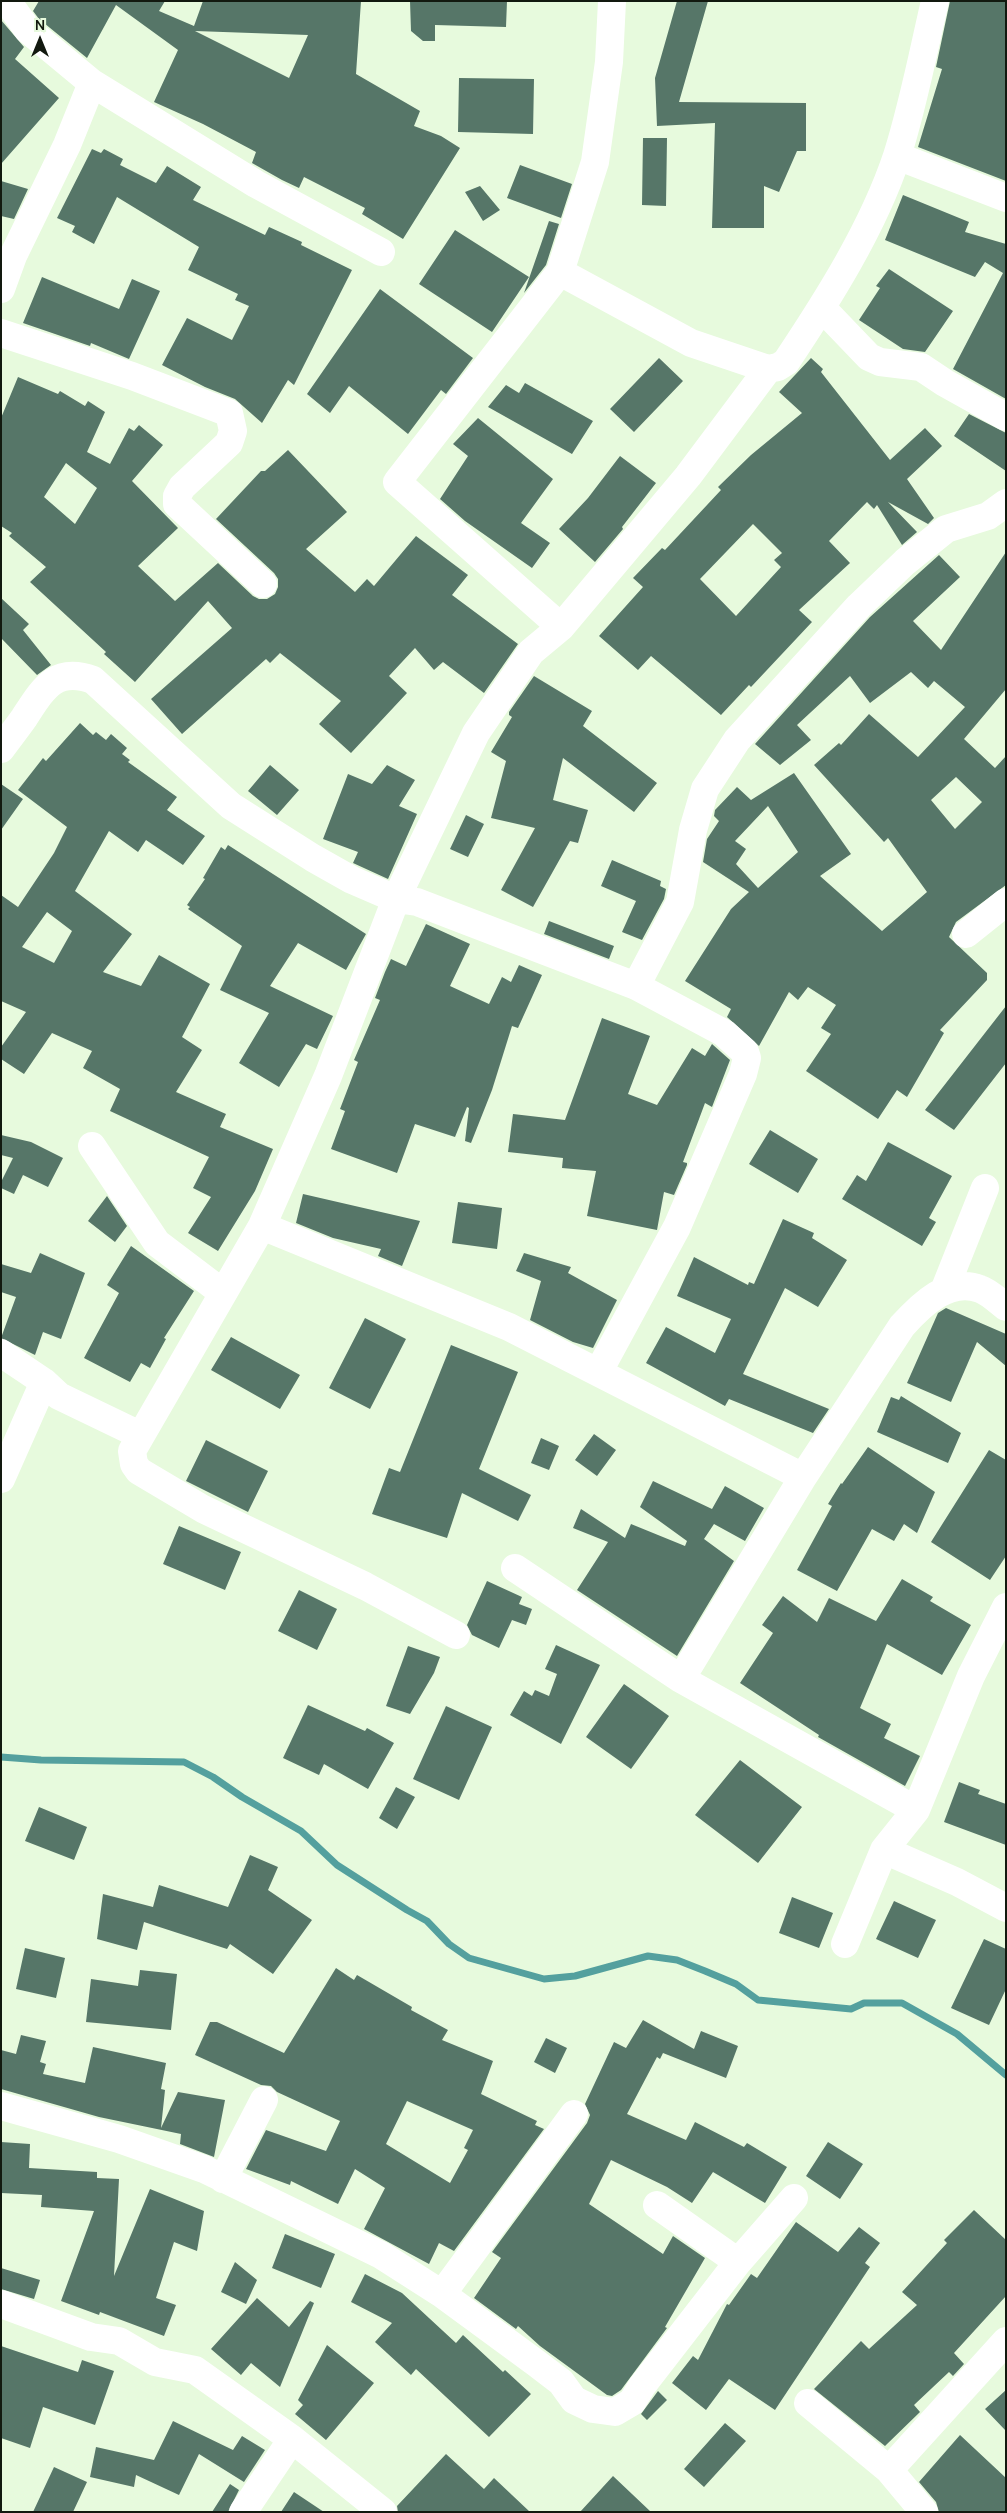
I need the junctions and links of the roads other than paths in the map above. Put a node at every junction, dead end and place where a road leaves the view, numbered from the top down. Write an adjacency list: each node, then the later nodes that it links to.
1 (7, 1): 4 (street)
2 (612, 1): 8 (street)
3 (935, 1): 5 (street)
4 (92, 83): 7 (street); 9 (street)
5 (897, 156): 6 (street); 10 (street)
6 (1006, 198)
7 (382, 252)
8 (560, 272): 12 (street); 16 (street)
9 (1, 289)
10 (822, 308): 12 (street); 13 (street)
11 (1, 333): 15 (street)
12 (768, 369): 16 (street)
13 (1006, 417)
14 (1006, 503): 21 (street)
15 (263, 584)
16 (561, 627): 18 (street)
17 (1, 748): 18 (street)
18 (396, 899): 21 (street); 24 (street)
19 (1006, 902): 20 (street)
20 (966, 934)
21 (636, 986): 29 (street)
22 (92, 1146): 26 (street)
23 (985, 1188): 25 (street)
24 (262, 1226): 26 (street); 29 (street)
25 (944, 1291): 27 (street); 32 (street)
26 (223, 1293): 31 (street)
27 (1006, 1307)
28 (1, 1353): 30 (street)
29 (599, 1372): 32 (street)
30 (44, 1382): 31 (street); 33 (street)
31 (140, 1435): 36 (street)
32 (803, 1476): 37 (street)
33 (1, 1478)
34 (515, 1568): 37 (street)
35 (1006, 1607): 38 (street)
36 (456, 1635)
37 (681, 1679): 38 (street)
38 (916, 1810): 39 (street)
39 (884, 1850): 40 (street); 41 (street)
40 (1006, 1908)
41 (845, 1944)
42 (264, 2100): 45 (street)
43 (1, 2106): 45 (street)
44 (574, 2114): 49 (street)
45 (224, 2179): 49 (street)
46 (794, 2198): 48 (street)
47 (657, 2205): 48 (street)
48 (738, 2262): 49 (street)
49 (442, 2294)
50 (1, 2304): 53 (street)
51 (1006, 2341): 54 (street)
52 (808, 2403): 54 (street)
53 (292, 2439): 55 (street); 56 (street)
54 (888, 2470): 57 (street)
55 (242, 2512)
56 (383, 2512)
57 (924, 2512)

